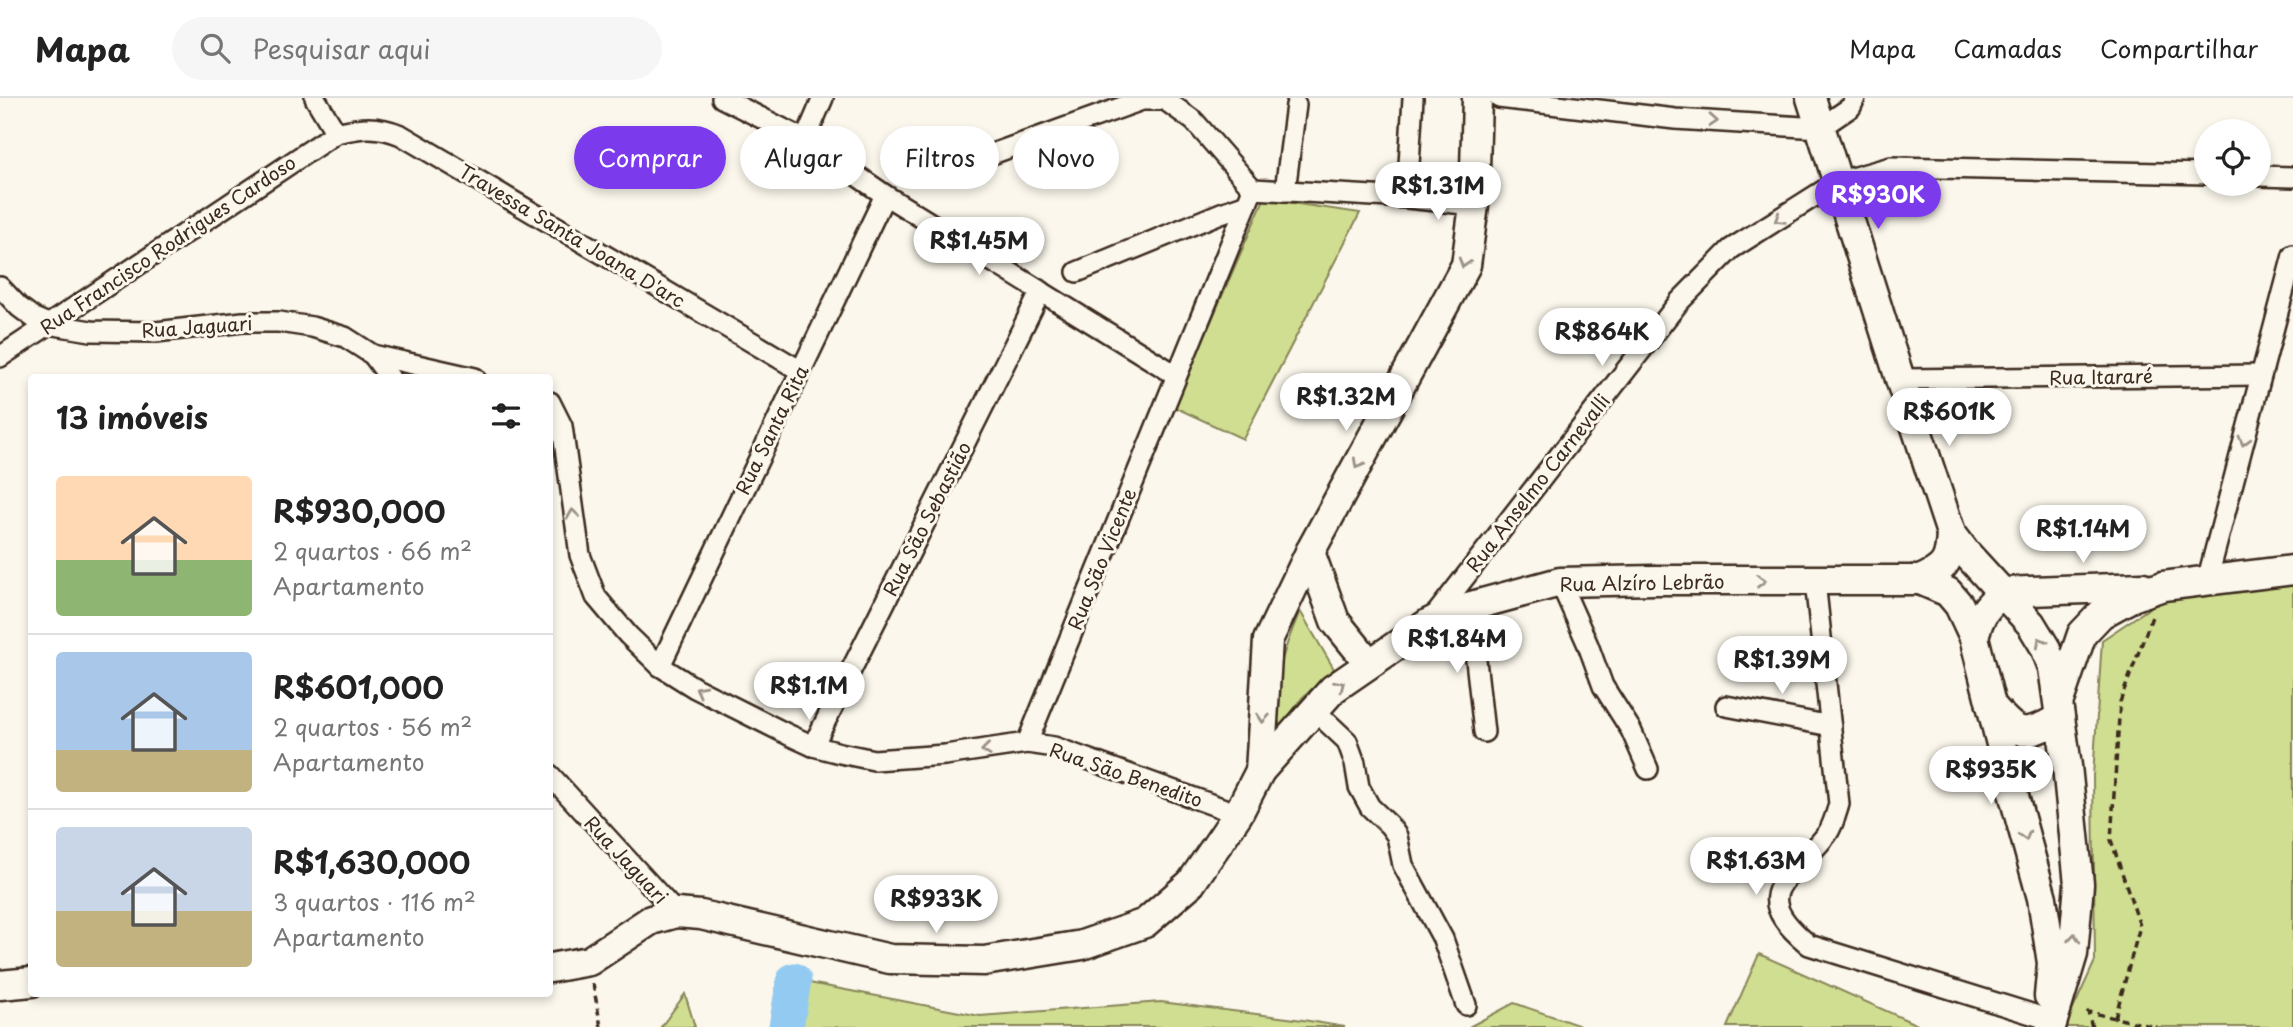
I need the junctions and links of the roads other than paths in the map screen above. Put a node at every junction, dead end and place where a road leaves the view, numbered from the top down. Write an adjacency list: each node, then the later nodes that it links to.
1 (315, 98): 13 (street)
2 (722, 98): 10 (street)
3 (823, 98): 11 (street)
4 (1413, 98): 23 (street)
5 (1477, 98): 24 (main road)
6 (1499, 98): 12 (street, one-way to 12)
7 (1811, 98): 12 (main road)
8 (1855, 98): 12 (street)
9 (1296, 105): 20 (street)
10 (777, 126)
11 (811, 126)
12 (1820, 128): 19 (main road)
13 (336, 133): 29 (street, Rua Francisco Rodrigues Cardoso); 32 (street, Travessa Santa Joana D'arc)
14 (999, 151): 22 (street)
15 (2194, 174): 19 (street, Rua Anselmo Carnevalli)
16 (2271, 176): 17 (street)
17 (2293, 177)
18 (866, 182): 21 (street)
19 (1837, 182): 37 (main road); 48 (street, Rua Anselmo Carnevalli, one-way to 48)
20 (1285, 191): 22 (street); 23 (street)
21 (885, 195): 28 (street); 32 (street, Rua Santa Rita)
22 (1250, 196): 26 (street); 36 (street, Rua São Vicente)
23 (1407, 198): 24 (street)
24 (1474, 205): 40 (main road, one-way to 40)
25 (2293, 255): 35 (street)
26 (1077, 272)
27 (0, 287): 29 (street, Rua Jaguari)
28 (1041, 291): 36 (street); 59 (street, Rua São Sebastião)
29 (48, 324): 30 (street, Rua Jaguari); 31 (street, Rua Francisco Rodrigues Cardoso)
30 (373, 355): 33 (street, Rua Jaguari); 34 (street)
31 (0, 357)
32 (801, 371): 51 (street, Rua Santa Rita)
33 (387, 374)
34 (457, 374)
35 (2261, 374): 37 (street, Rua Itararé); 44 (street, one-way to 44)
36 (1176, 375): 58 (street, Rua São Vicente)
37 (1900, 379): 39 (main road)
38 (553, 408): 51 (street, Rua São Benedito, one-way to 38)
39 (1951, 533): 42 (main road); 47 (main road)
40 (1310, 552): 50 (main road); 61 (main road, one-way to 61)
41 (2293, 570): 44 (main road)
42 (1920, 580): 43 (main road, Rua Alzíro Lebrão); 49 (main road)
43 (1815, 581): 45 (main road, Rua Alzíro Lebrão, one-way to 43); 56 (street)
44 (2207, 581): 46 (main road)
45 (1560, 582): 48 (main road, Rua Alzíro Lebrão); 60 (street)
46 (2163, 586): 47 (main road); 55 (main road)
47 (2003, 592): 49 (main road); 55 (main road, one-way to 47)
48 (1441, 617): 50 (main road, Rua Alzíro Lebrão); 57 (street)
49 (1974, 637): 52 (main road)
50 (1369, 663): 54 (main road, Rua Alzíro Lebrão, one-way to 50)
51 (660, 666): 59 (street, Rua São Benedito, one-way to 51)
52 (1991, 705): 55 (main road); 69 (main road, one-way to 69)
53 (1726, 706): 56 (street)
54 (1314, 710): 61 (main road, Rua Alzíro Lebrão); 68 (street)
55 (2060, 710): 69 (main road, one-way to 55)
56 (1831, 726): 69 (street)
57 (1484, 732)
58 (1027, 743): 59 (street, Rua São Benedito, one-way to 59); 63 (street, Rua São Benedito)
59 (813, 746)
60 (1648, 769)
61 (1260, 771): 63 (main road)
62 (553, 778): 64 (street, Rua Jaguari)
63 (1238, 814): 64 (main road)
64 (676, 913): 65 (main road)
65 (553, 967)
66 (28, 982): 67 (main road)
67 (0, 985)
68 (1466, 1005)
69 (2050, 1024)

